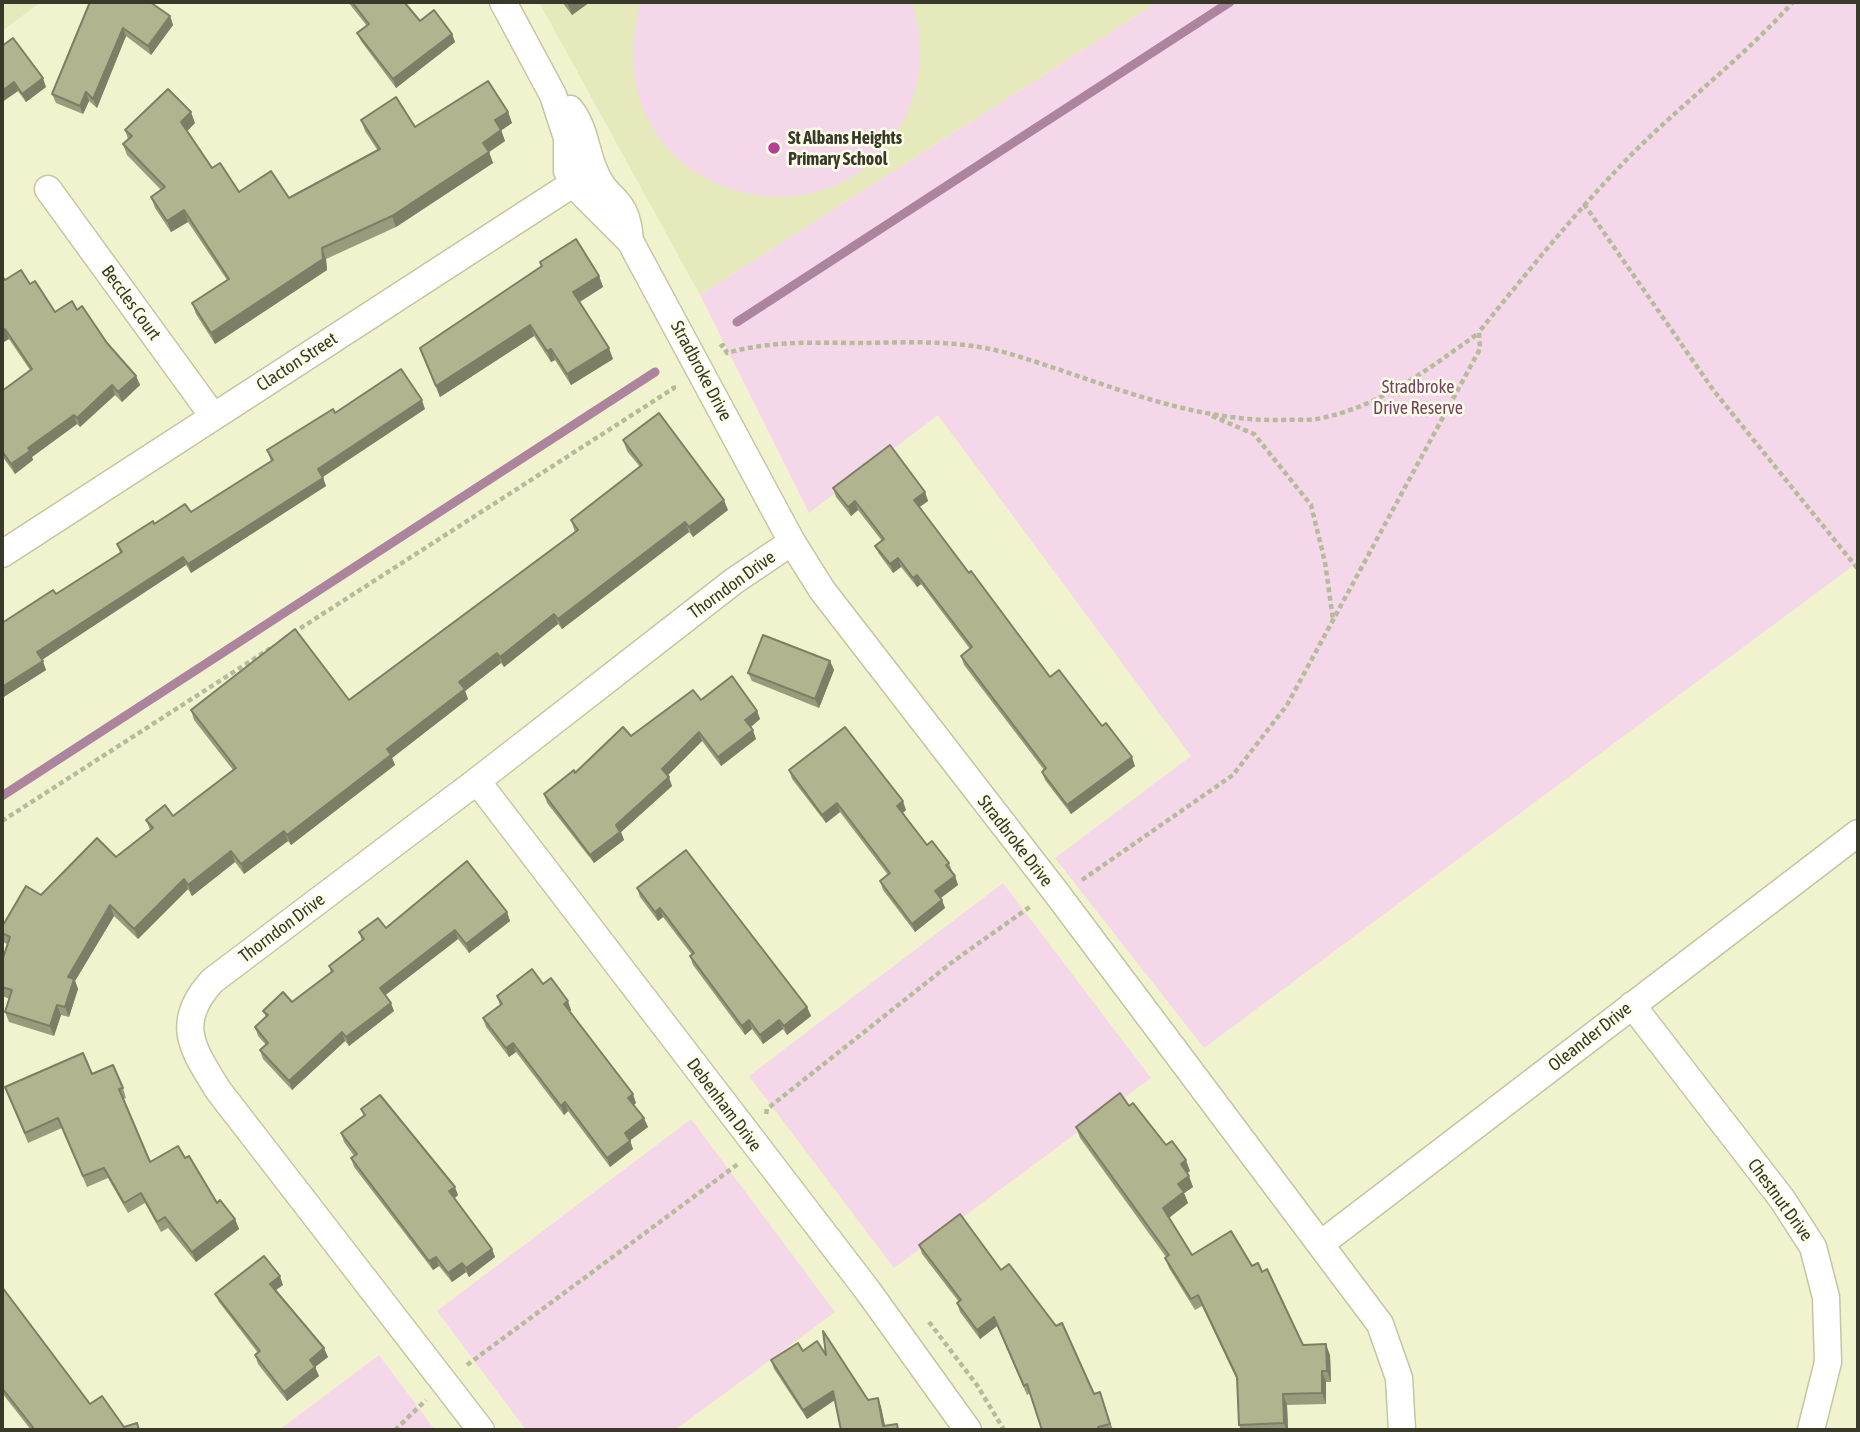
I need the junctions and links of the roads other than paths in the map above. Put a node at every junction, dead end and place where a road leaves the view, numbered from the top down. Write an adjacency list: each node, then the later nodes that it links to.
1 (503, 2): 2 (street, Stradbroke Drive)
2 (583, 177): 4 (street, Clacton Street); 5 (street, Stradbroke Drive)
3 (48, 189): 4 (street, Beccles Court)
4 (213, 416): 6 (street, Clacton Street)
5 (792, 541): 7 (street, Thorndon Drive); 10 (street, Stradbroke Drive)
6 (2, 554)
7 (477, 781): 11 (street, Thorndon Drive); 12 (street, Debenham Drive)
8 (1858, 833): 9 (street, Oleander Drive)
9 (1632, 1004): 10 (street, Oleander Drive); 14 (street, Chestnut Drive)
10 (1322, 1243): 13 (street, Stradbroke Drive)
11 (481, 1430)
12 (968, 1430)
13 (1402, 1430)
14 (1811, 1430)

